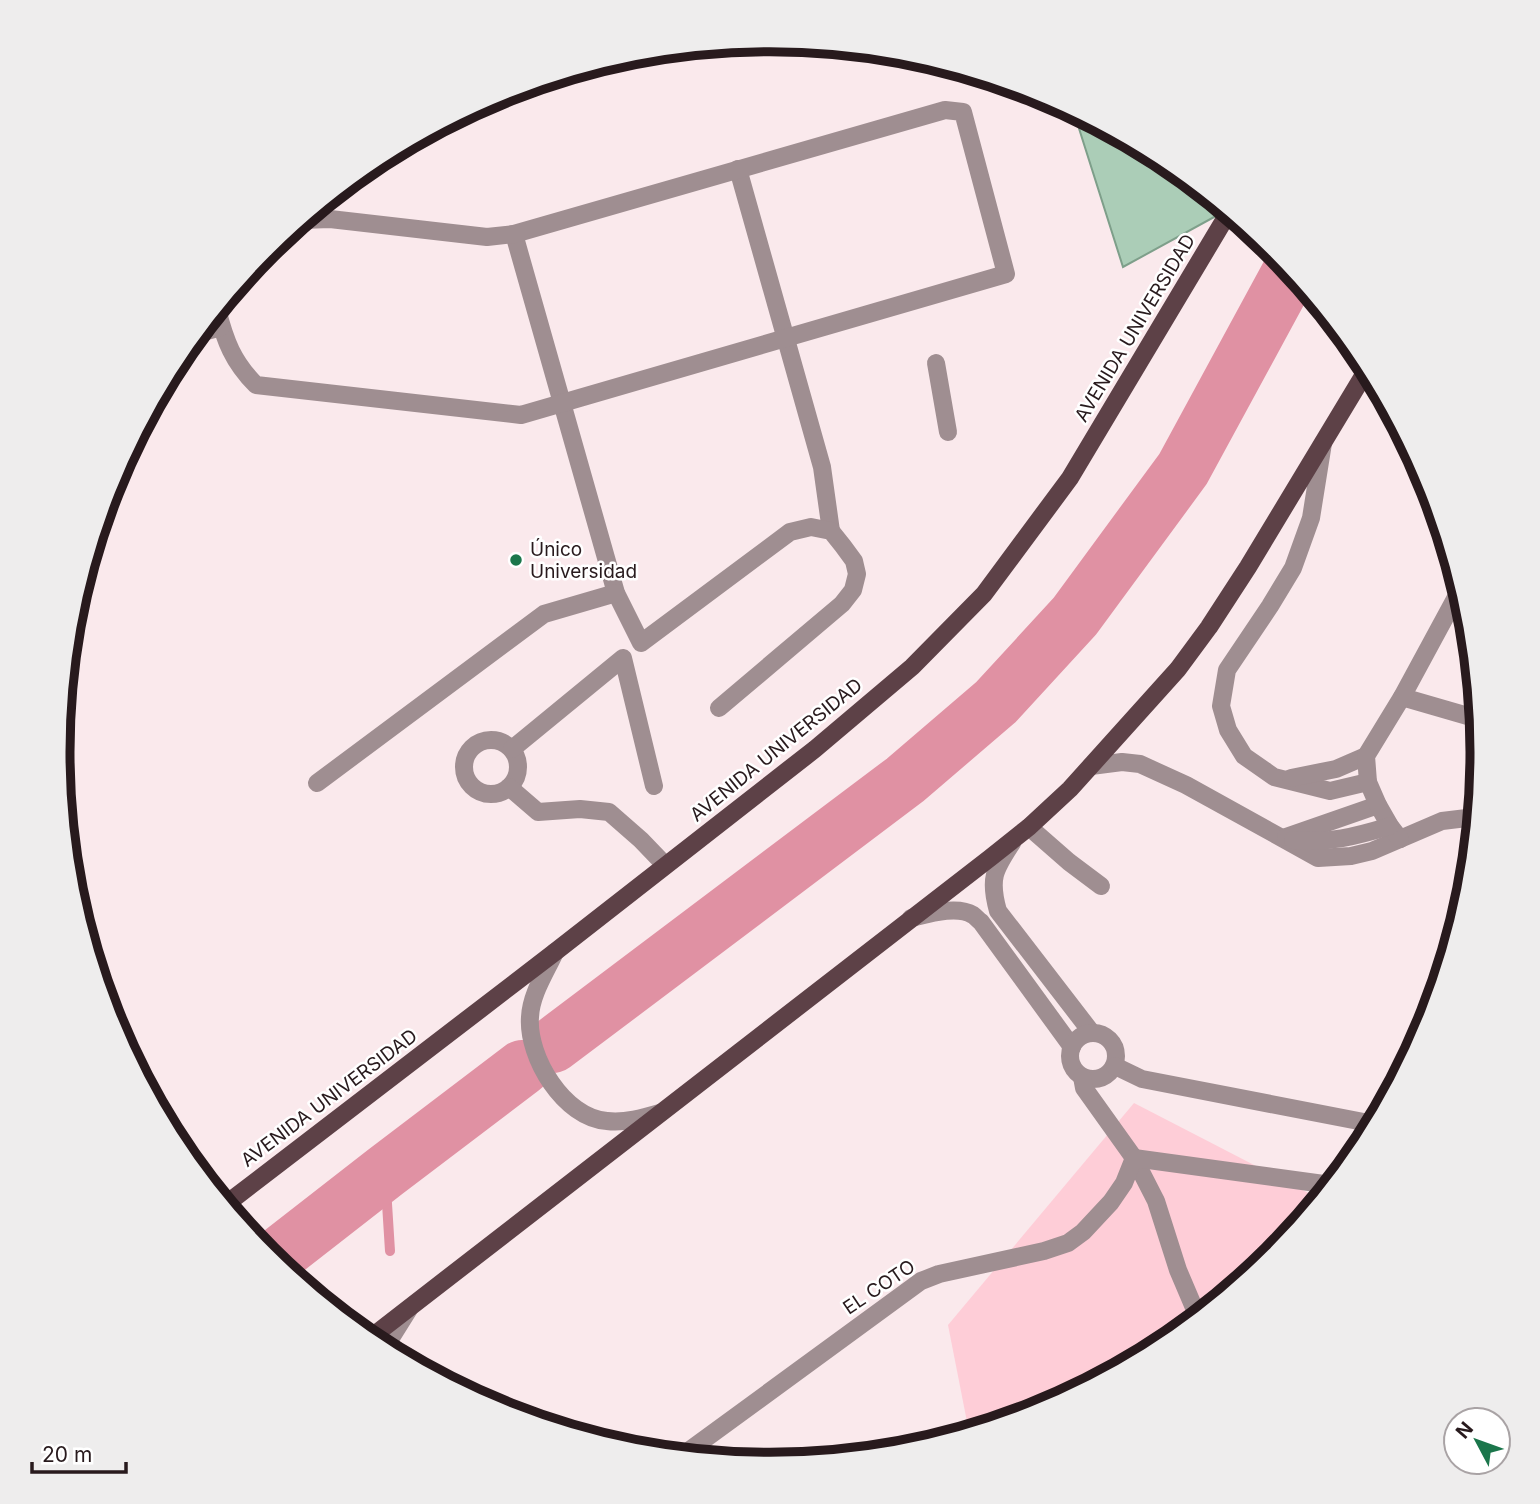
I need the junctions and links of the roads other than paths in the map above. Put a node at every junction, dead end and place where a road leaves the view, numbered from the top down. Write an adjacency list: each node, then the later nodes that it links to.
1 (738, 169): 4 (street); 8 (street); 8 (street)
2 (317, 219): 4 (street)
3 (1224, 220): 33 (main road, AVENIDA UNIVERSIDAD)
4 (514, 234): 11 (street)
5 (220, 321): 6 (street)
6 (221, 327): 7 (street); 11 (street)
7 (212, 329)
8 (785, 338): 11 (street); 14 (street)
9 (936, 363): 12 (street)
10 (1362, 379): 13 (main road)
11 (562, 403): 15 (street)
12 (948, 432)
13 (1323, 443): 22 (main road); 23 (street)
14 (831, 531): 15 (street); 18 (street)
15 (616, 593): 25 (street)
16 (1453, 603): 17 (street)
17 (1402, 697): 19 (street); 21 (street)
18 (719, 708)
19 (1468, 716)
20 (512, 749): 26 (street); 27 (street); 27 (street)
21 (1366, 756): 23 (street); 24 (street)
22 (1091, 766): 30 (main road); 32 (street)
23 (1274, 777): 24 (street)
24 (1368, 782): 28 (street)
25 (317, 783)
26 (654, 786)
27 (509, 788): 33 (street)
28 (1378, 805): 31 (street); 32 (street)
29 (1466, 818): 31 (street)
30 (1023, 832): 34 (street); 35 (main road); 37 (street)
31 (1395, 832): 32 (street)
32 (1283, 839)
33 (664, 866): 36 (main road, AVENIDA UNIVERSIDAD)
34 (1101, 886)
35 (911, 918): 38 (street); 41 (main road)
36 (555, 952): 41 (street); 45 (main road, AVENIDA UNIVERSIDAD)
37 (1092, 1033): 38 (street); 39 (street)
38 (1072, 1047): 40 (street)
39 (1115, 1066): 40 (street); 42 (street)
40 (1082, 1077): 43 (street)
41 (660, 1113): 47 (main road)
42 (1364, 1122)
43 (1134, 1158): 44 (street); 46 (street); 50 (street, EL COTO)
44 (1320, 1184)
45 (233, 1199)
46 (1194, 1308)
47 (409, 1310): 48 (main road); 49 (street)
48 (378, 1332)
49 (390, 1340)
50 (694, 1447)

